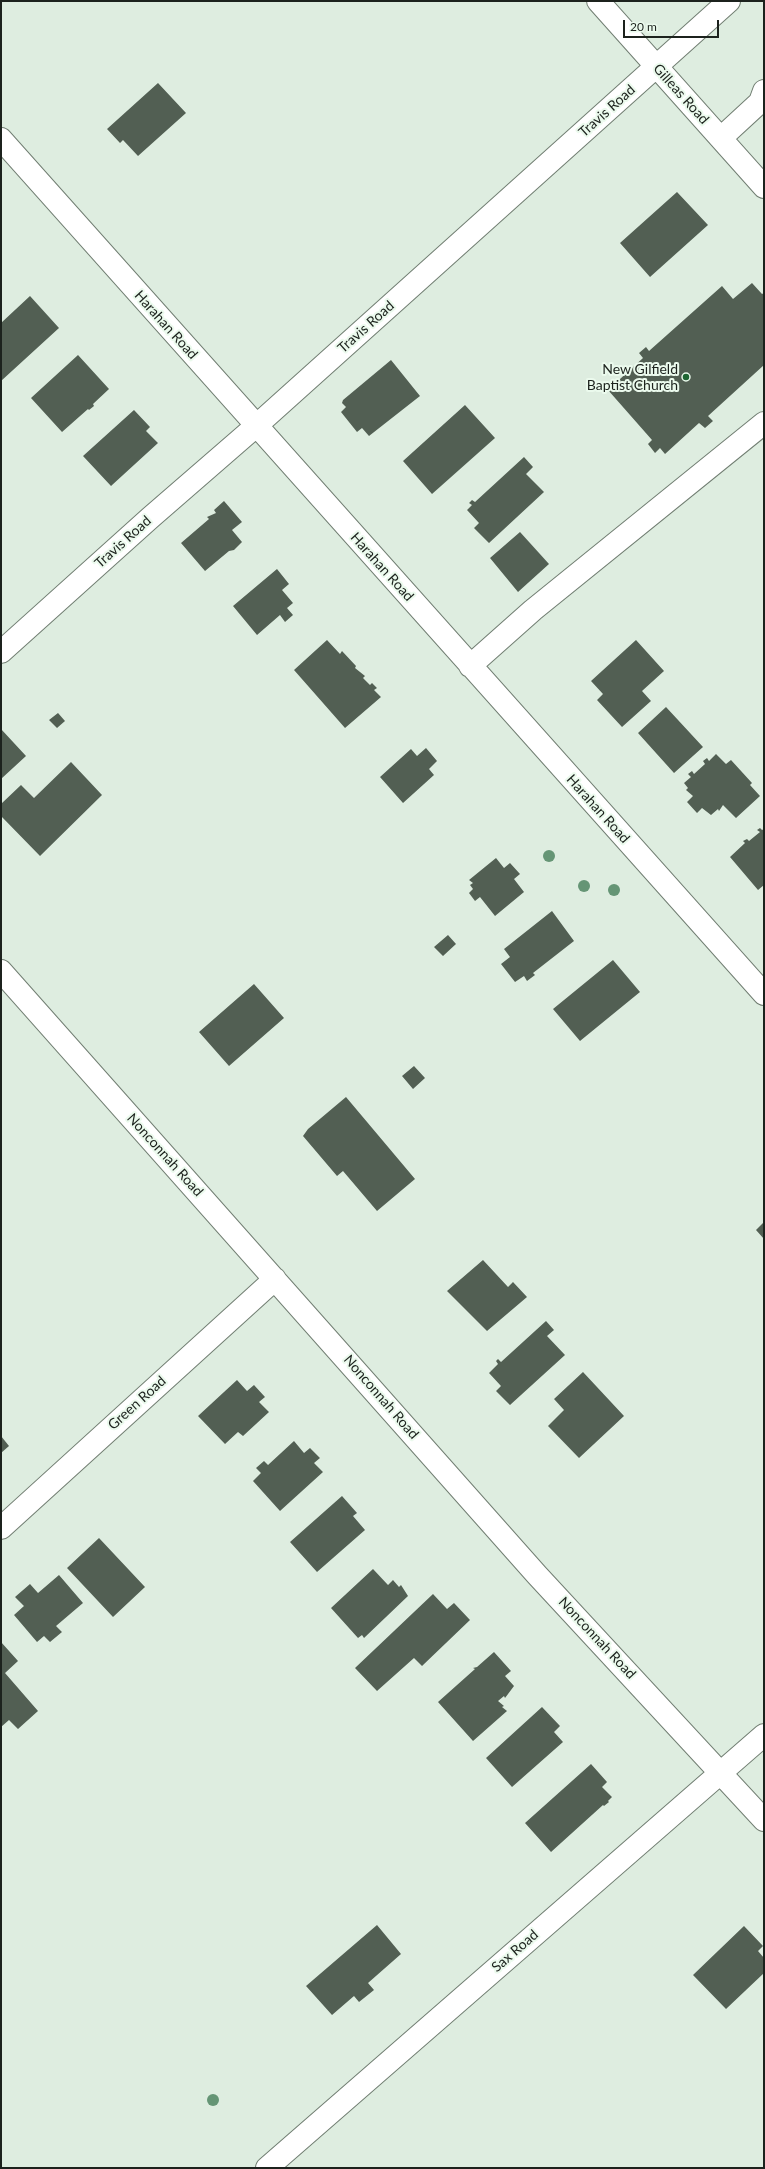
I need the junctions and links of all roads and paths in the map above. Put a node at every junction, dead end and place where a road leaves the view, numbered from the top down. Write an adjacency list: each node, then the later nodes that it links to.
1 (598, 1): 3 (street, Gilleas Road)
2 (729, 1): 3 (street, Travis Road)
3 (656, 66): 5 (street, Gilleas Road); 9 (street, Travis Road)
4 (764, 91): 5 (street)
5 (720, 138): 7 (street, Gilleas Road)
6 (1, 139): 9 (street, Harahan Road)
7 (764, 187)
8 (764, 423): 11 (street)
9 (256, 426): 10 (street, Travis Road); 11 (street, Harahan Road)
10 (1, 652)
11 (470, 666): 13 (street, Harahan Road)
12 (1, 971): 14 (street, Nonconnah Road)
13 (764, 994)
14 (275, 1279): 15 (street, Green Road); 17 (street, Nonconnah Road)
15 (1, 1528)
16 (764, 1735): 17 (street, Sax Road)
17 (722, 1772): 18 (street, Nonconnah Road); 19 (street, Sax Road)
18 (764, 1820)
19 (268, 2168)

